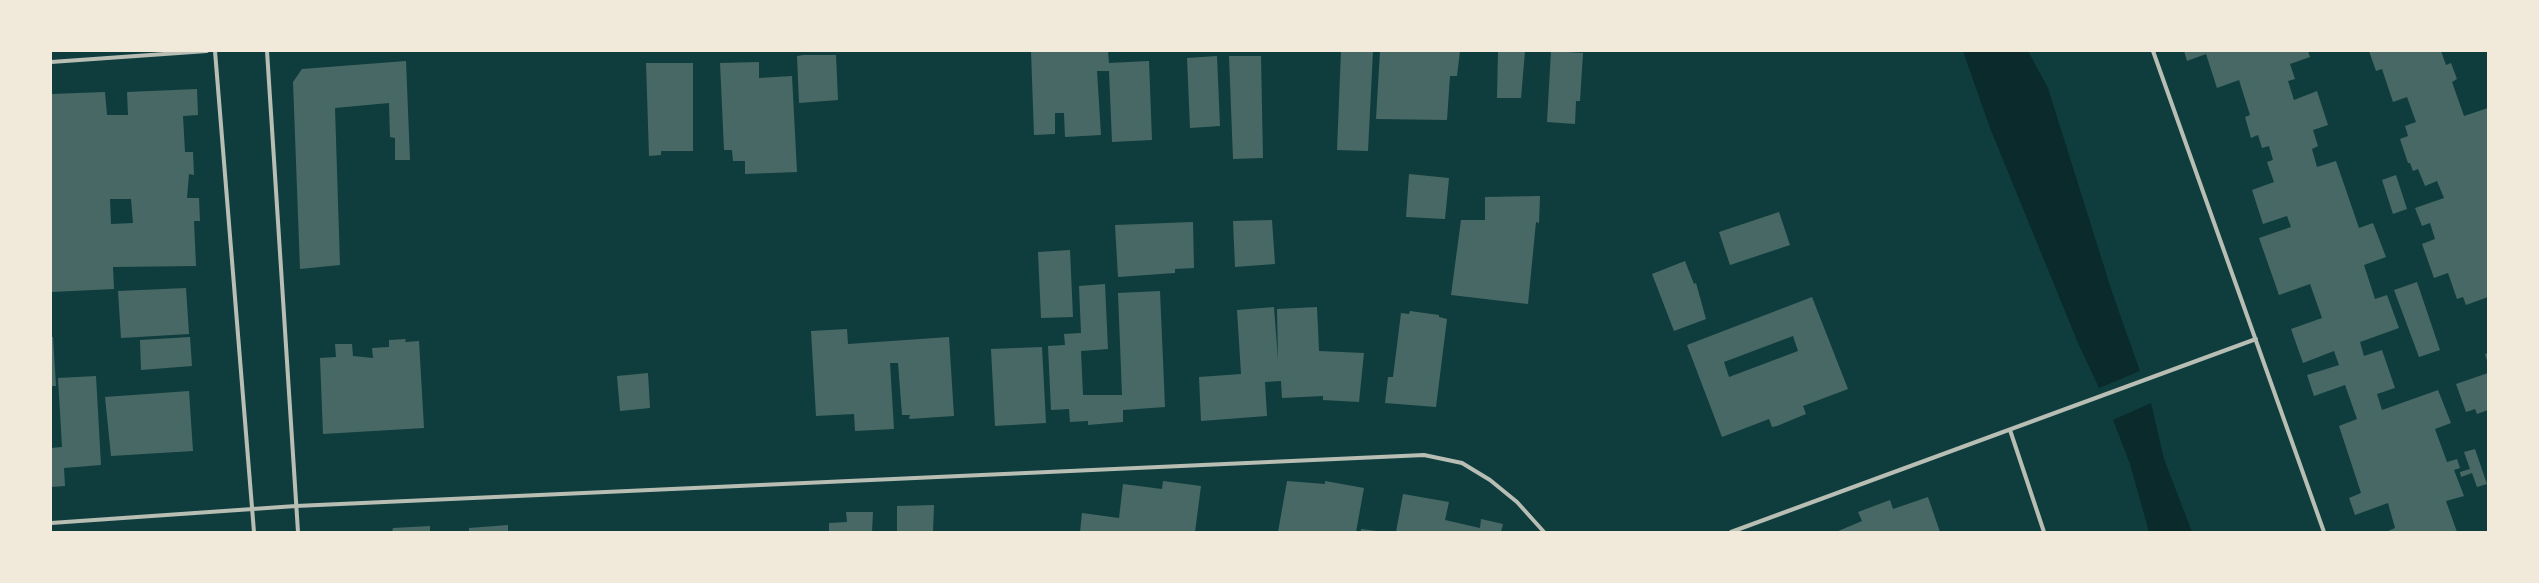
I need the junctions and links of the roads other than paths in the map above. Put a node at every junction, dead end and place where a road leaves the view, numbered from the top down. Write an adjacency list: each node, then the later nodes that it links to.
1 (207, 51): 5 (street)
2 (215, 51): 9 (street)
3 (267, 51): 8 (street)
4 (2153, 51): 6 (street)
5 (51, 62)
6 (2256, 338): 7 (street); 16 (street)
7 (2010, 430): 14 (street); 15 (street)
8 (296, 506): 9 (street); 12 (street); 13 (street)
9 (253, 508): 10 (street); 11 (street)
10 (51, 522)
11 (254, 532)
12 (298, 532)
13 (1544, 532)
14 (1731, 532)
15 (2044, 532)
16 (2324, 532)

